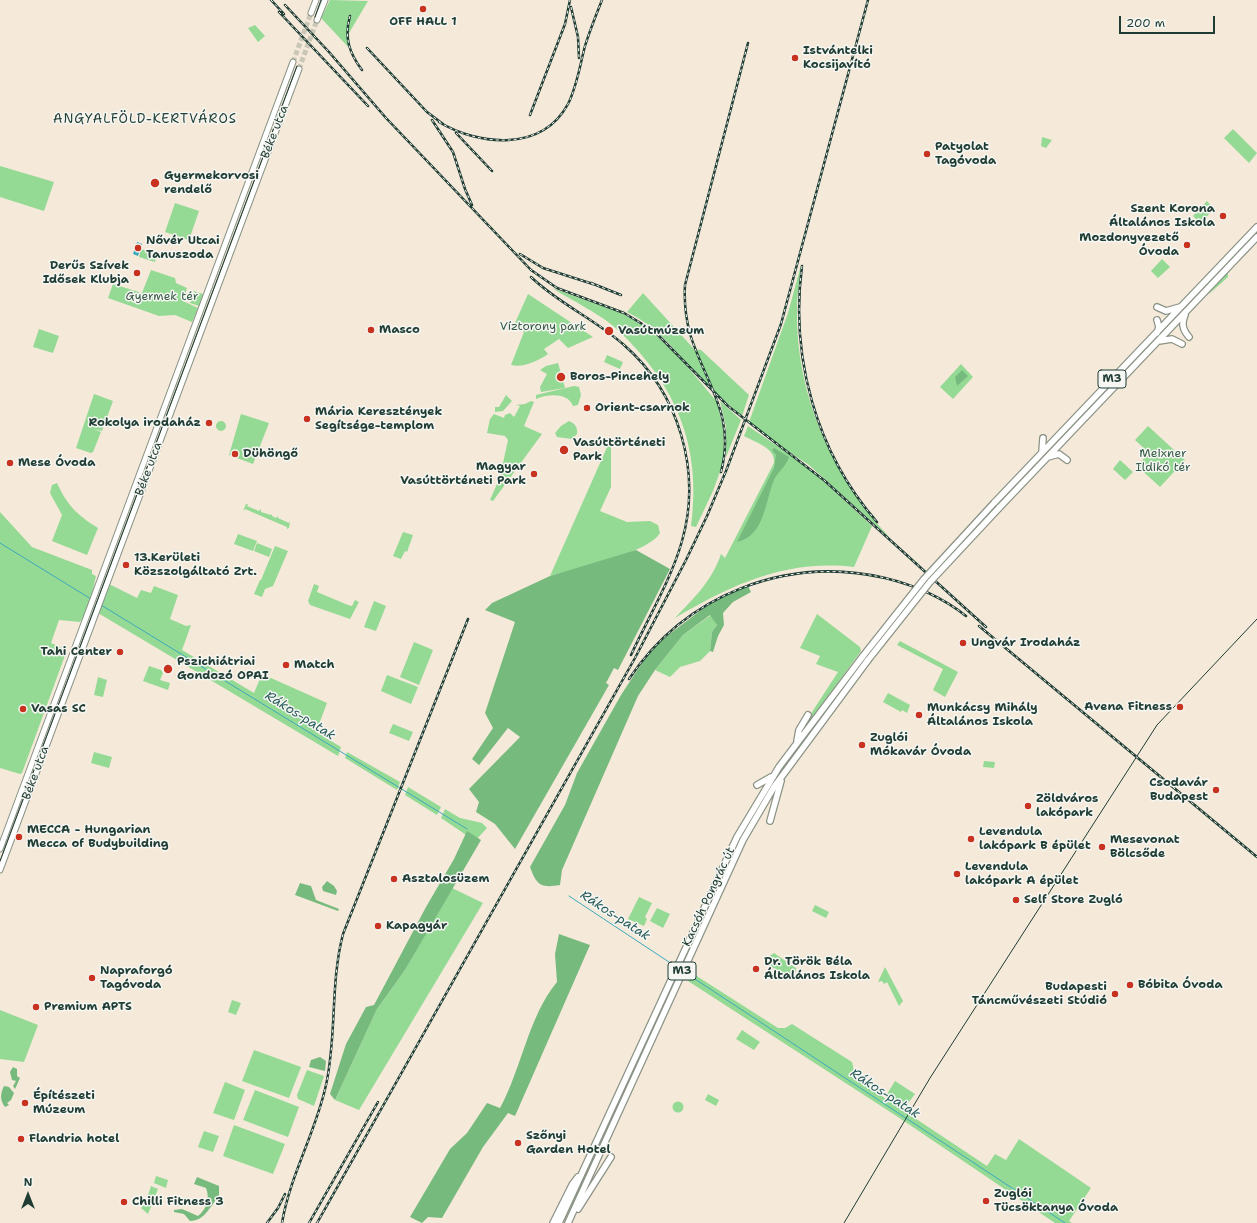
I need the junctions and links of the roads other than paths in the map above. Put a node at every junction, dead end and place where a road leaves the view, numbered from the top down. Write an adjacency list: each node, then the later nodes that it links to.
1 (316, 0): 3 (main road)
2 (325, 0): 4 (main road)
3 (311, 14)
4 (318, 20)
5 (293, 62): 27 (main road, Béke utca)
6 (299, 68): 28 (main road, Béke utca)
7 (1257, 227): 9 (main road, M3)
8 (1257, 237): 11 (main road, M3)
9 (1182, 306): 10 (main road); 13 (main road, M3)
10 (1157, 307)
11 (1186, 313): 14 (main road); 15 (main road, M3)
12 (1157, 320): 13 (main road)
13 (1157, 333): 18 (main road, M3)
14 (1189, 337)
15 (1159, 341): 16 (main road); 19 (main road, M3)
16 (1182, 344)
17 (1043, 438): 18 (main road)
18 (1042, 453): 22 (main road, Kacsóh Pongrác út / M3, bridge)
19 (1043, 460): 20 (main road); 23 (main road, Kacsóh Pongrác út / M3, bridge)
20 (1067, 460)
21 (808, 715): 22 (main road)
22 (796, 744): 24 (main road, Kacsóh Pongrác út / M3)
23 (784, 773): 26 (main road); 33 (main road, Kacsóh Pongrác út / M3)
24 (773, 776): 25 (main road); 30 (main road, Kacsóh Pongrác út / M3)
25 (757, 785)
26 (770, 821)
27 (0, 849)
28 (0, 870)
29 (610, 1157): 33 (main road)
30 (584, 1169): 31 (main road); 32 (main road, Kacsóh Pongrác út / M3)
31 (553, 1223)
32 (559, 1223)
33 (568, 1223)

